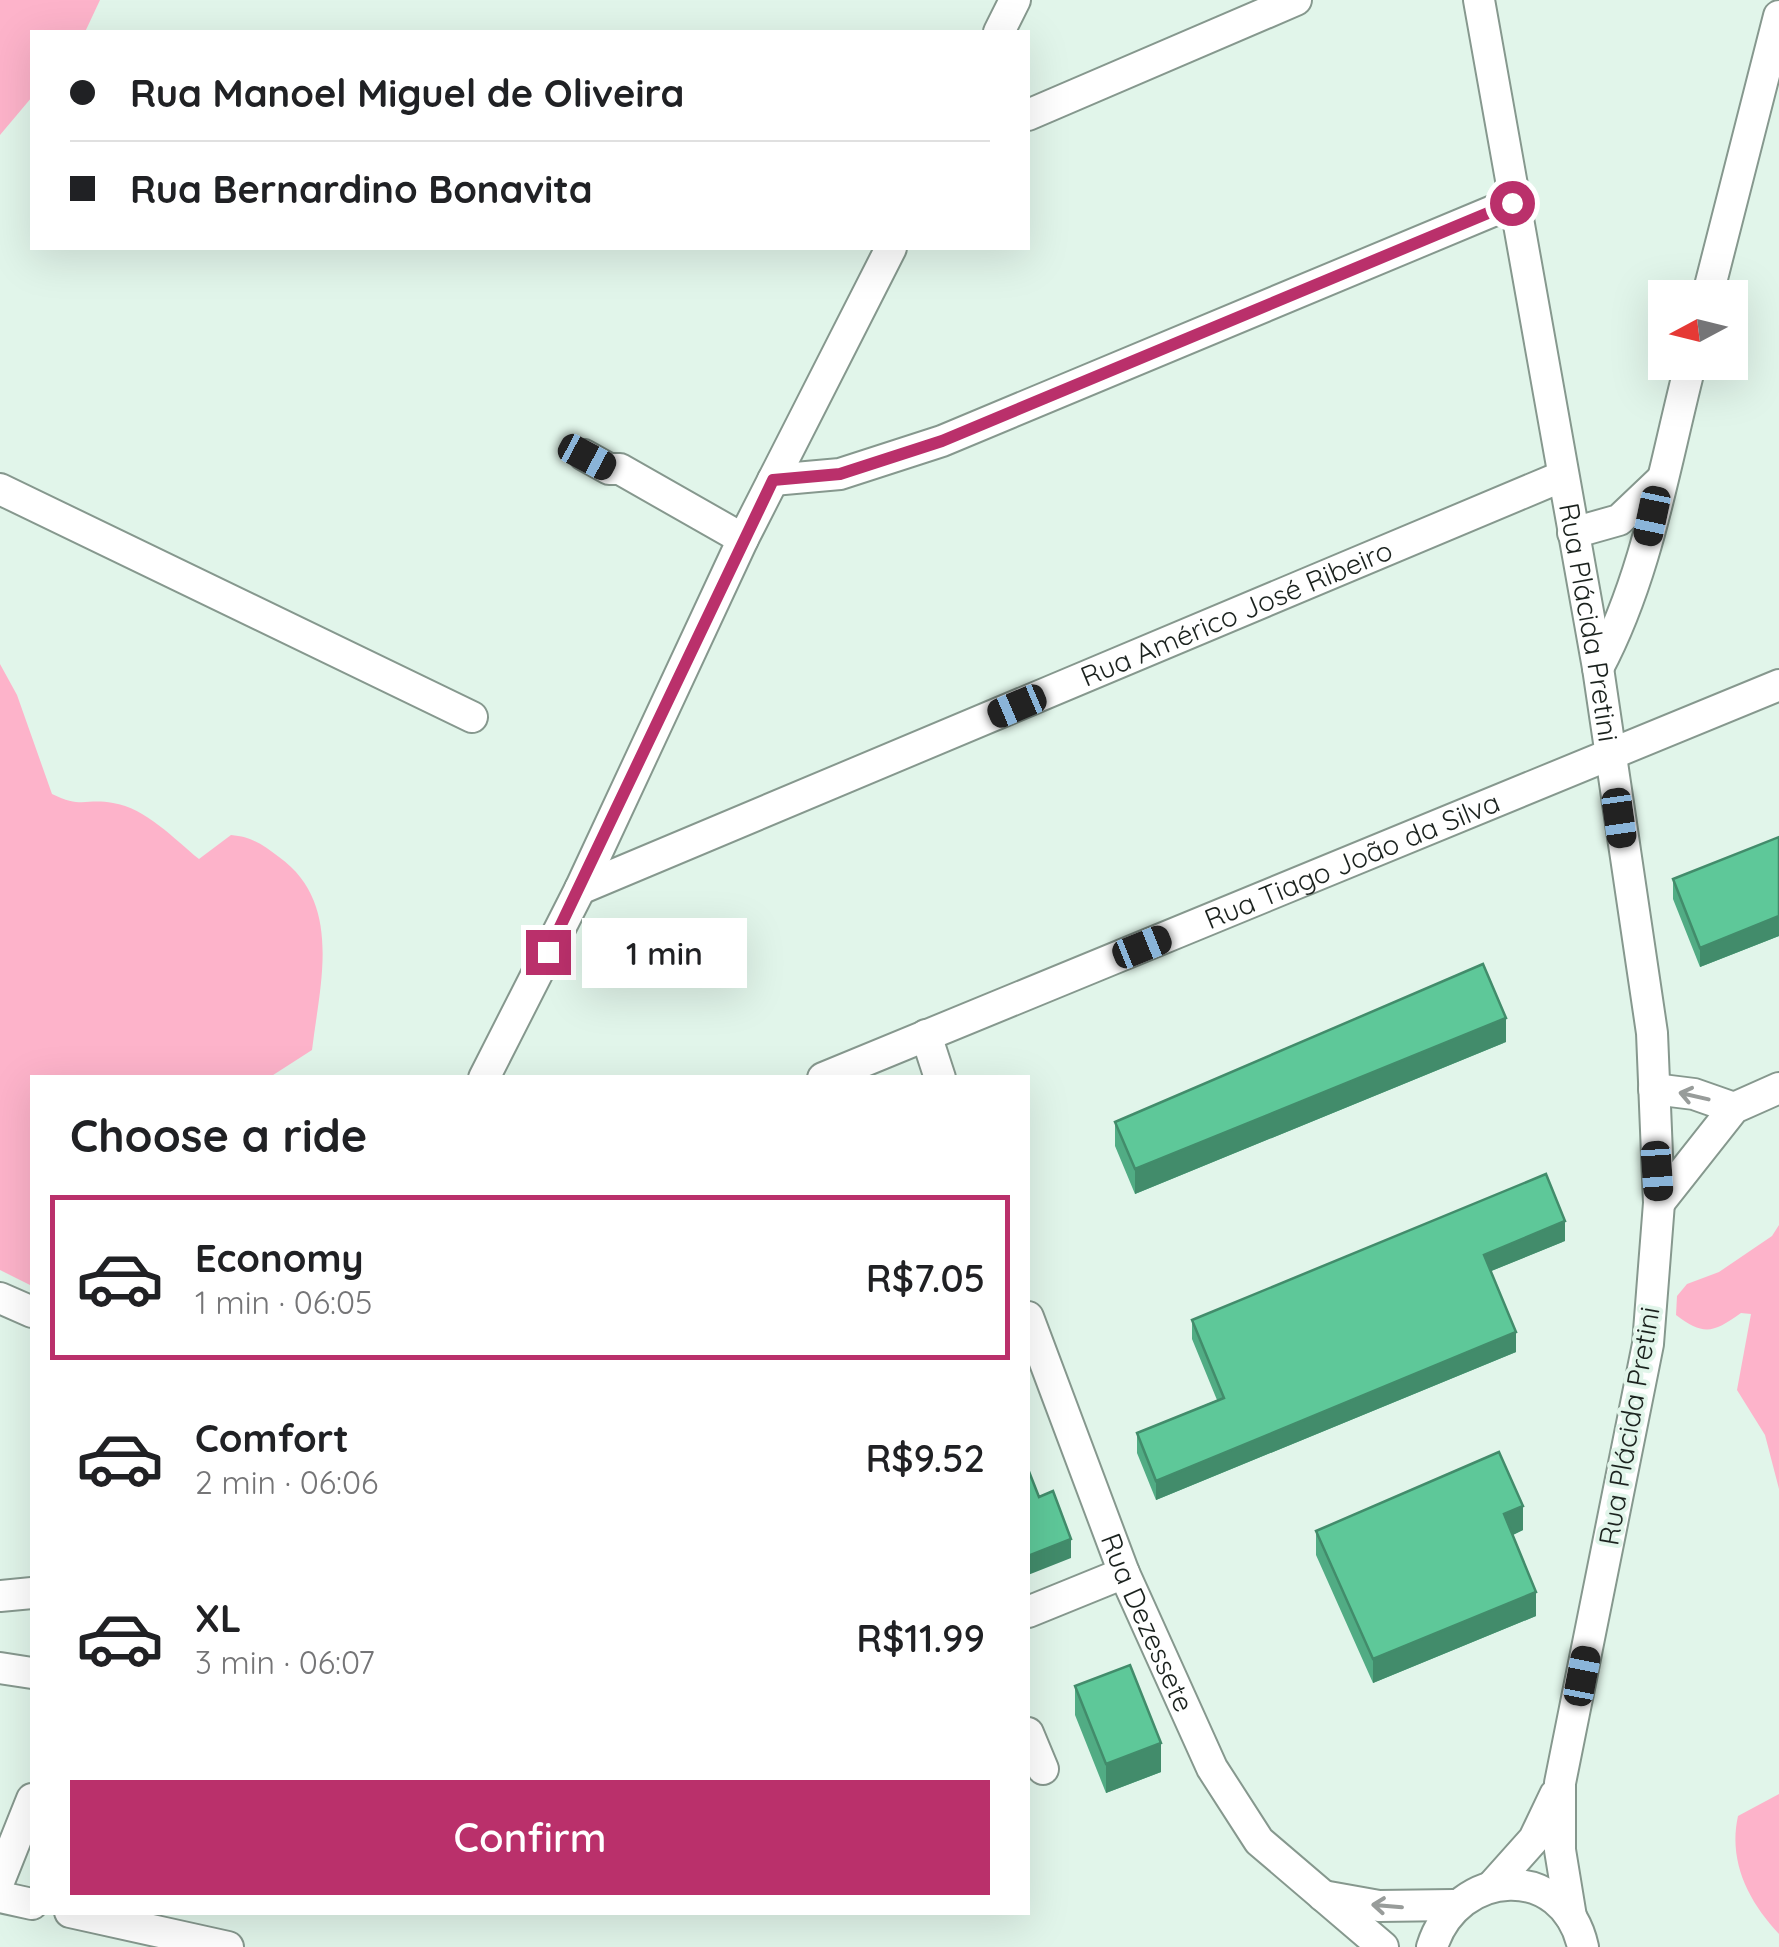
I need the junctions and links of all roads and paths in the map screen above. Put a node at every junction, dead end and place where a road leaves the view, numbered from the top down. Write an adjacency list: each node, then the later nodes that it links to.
1 (1015, 0): 5 (street)
2 (1296, 0): 6 (street)
3 (1478, 0): 7 (street, Rua Plácida Pretini)
4 (1779, 16): 9 (street)
5 (1001, 30)
6 (1030, 113)
7 (1512, 203): 12 (street, Rua Plácida Pretini); 13 (street)
8 (890, 250): 13 (street)
9 (1713, 280)
10 (1685, 380): 14 (street)
11 (587, 449): 17 (street)
12 (1563, 476): 16 (street, Rua Plácida Pretini); 22 (street, Rua Américo José Ribeiro)
13 (773, 480): 17 (street)
14 (1659, 482): 16 (street); 18 (street)
15 (0, 489): 20 (street)
16 (1573, 532): 18 (street, Rua Plácida Pretini)
17 (742, 539): 22 (street)
18 (1598, 668): 21 (street, Rua Plácida Pretini)
19 (1779, 685): 21 (street, Rua Tiago João da Silva)
20 (472, 716)
21 (1610, 755): 23 (street, Rua Tiago João da Silva); 28 (street, Rua Plácida Pretini)
22 (580, 889): 24 (street)
23 (926, 1036): 25 (street, Rua Tiago João da Silva); 26 (street)
24 (486, 1075)
25 (830, 1075)
26 (939, 1075)
27 (1779, 1088): 29 (street)
28 (1654, 1090): 29 (street, one-way to 28); 30 (street, Rua Plácida Pretini)
29 (1734, 1108): 30 (street)
30 (1660, 1203): 42 (street, Rua Plácida Pretini)
31 (0, 1298): 32 (street)
32 (30, 1311)
33 (1030, 1322): 34 (street, Rua Dezessete)
34 (1124, 1573): 37 (street); 46 (street, Rua Dezessete)
35 (30, 1592): 36 (street)
36 (0, 1596)
37 (1030, 1611)
38 (0, 1668): 39 (street)
39 (30, 1673)
40 (1030, 1738): 41 (street)
41 (1043, 1769)
42 (1560, 1782): 45 (street, Rua Plácida Pretini); 51 (street, Rua Plácida Pretini)
43 (30, 1804): 44 (street)
44 (0, 1879)
45 (1492, 1886): 49 (street); 51 (street)
46 (1320, 1895): 49 (street, one-way to 46); 53 (street, Rua Dezessete)
47 (0, 1897): 48 (street)
48 (30, 1904)
49 (1454, 1905): 54 (street)
50 (84, 1915): 52 (street)
51 (1570, 1917): 55 (street, Rua Plácida Pretini)
52 (228, 1947)
53 (1383, 1947)
54 (1432, 1947)
55 (1583, 1947)

